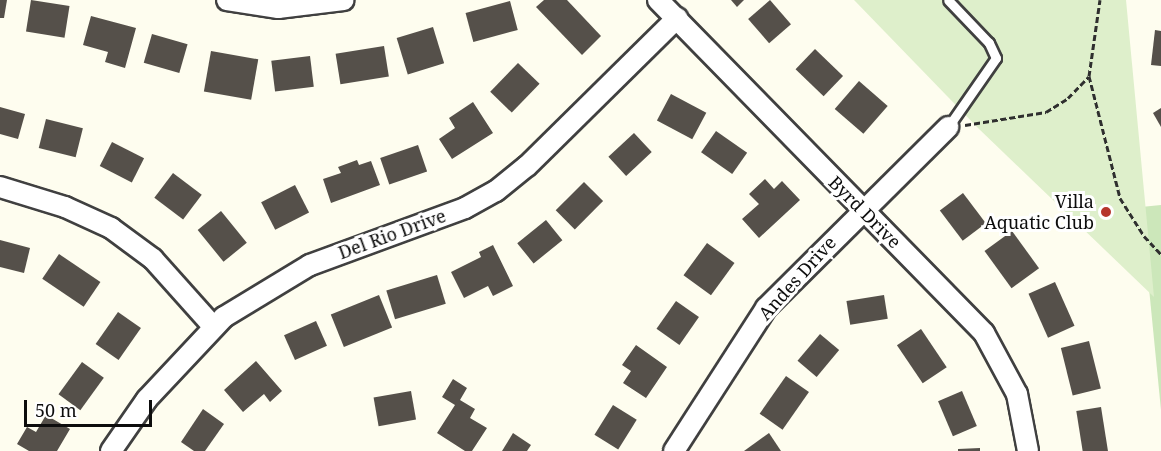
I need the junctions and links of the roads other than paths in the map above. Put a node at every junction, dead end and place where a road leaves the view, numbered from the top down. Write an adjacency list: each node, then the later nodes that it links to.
1 (227, 0): 2 (street)
2 (344, 0)
3 (658, 0): 5 (street, Byrd Drive)
4 (948, 0): 6 (lane)
5 (677, 18): 8 (street, Byrd Drive); 9 (street, Del Rio Drive)
6 (948, 127): 8 (street, Andes Drive)
7 (0, 187): 9 (street)
8 (861, 210): 11 (street, Andes Drive); 12 (street, Byrd Drive)
9 (213, 326): 10 (street, Del Rio Drive)
10 (111, 451)
11 (674, 451)
12 (1028, 451)

